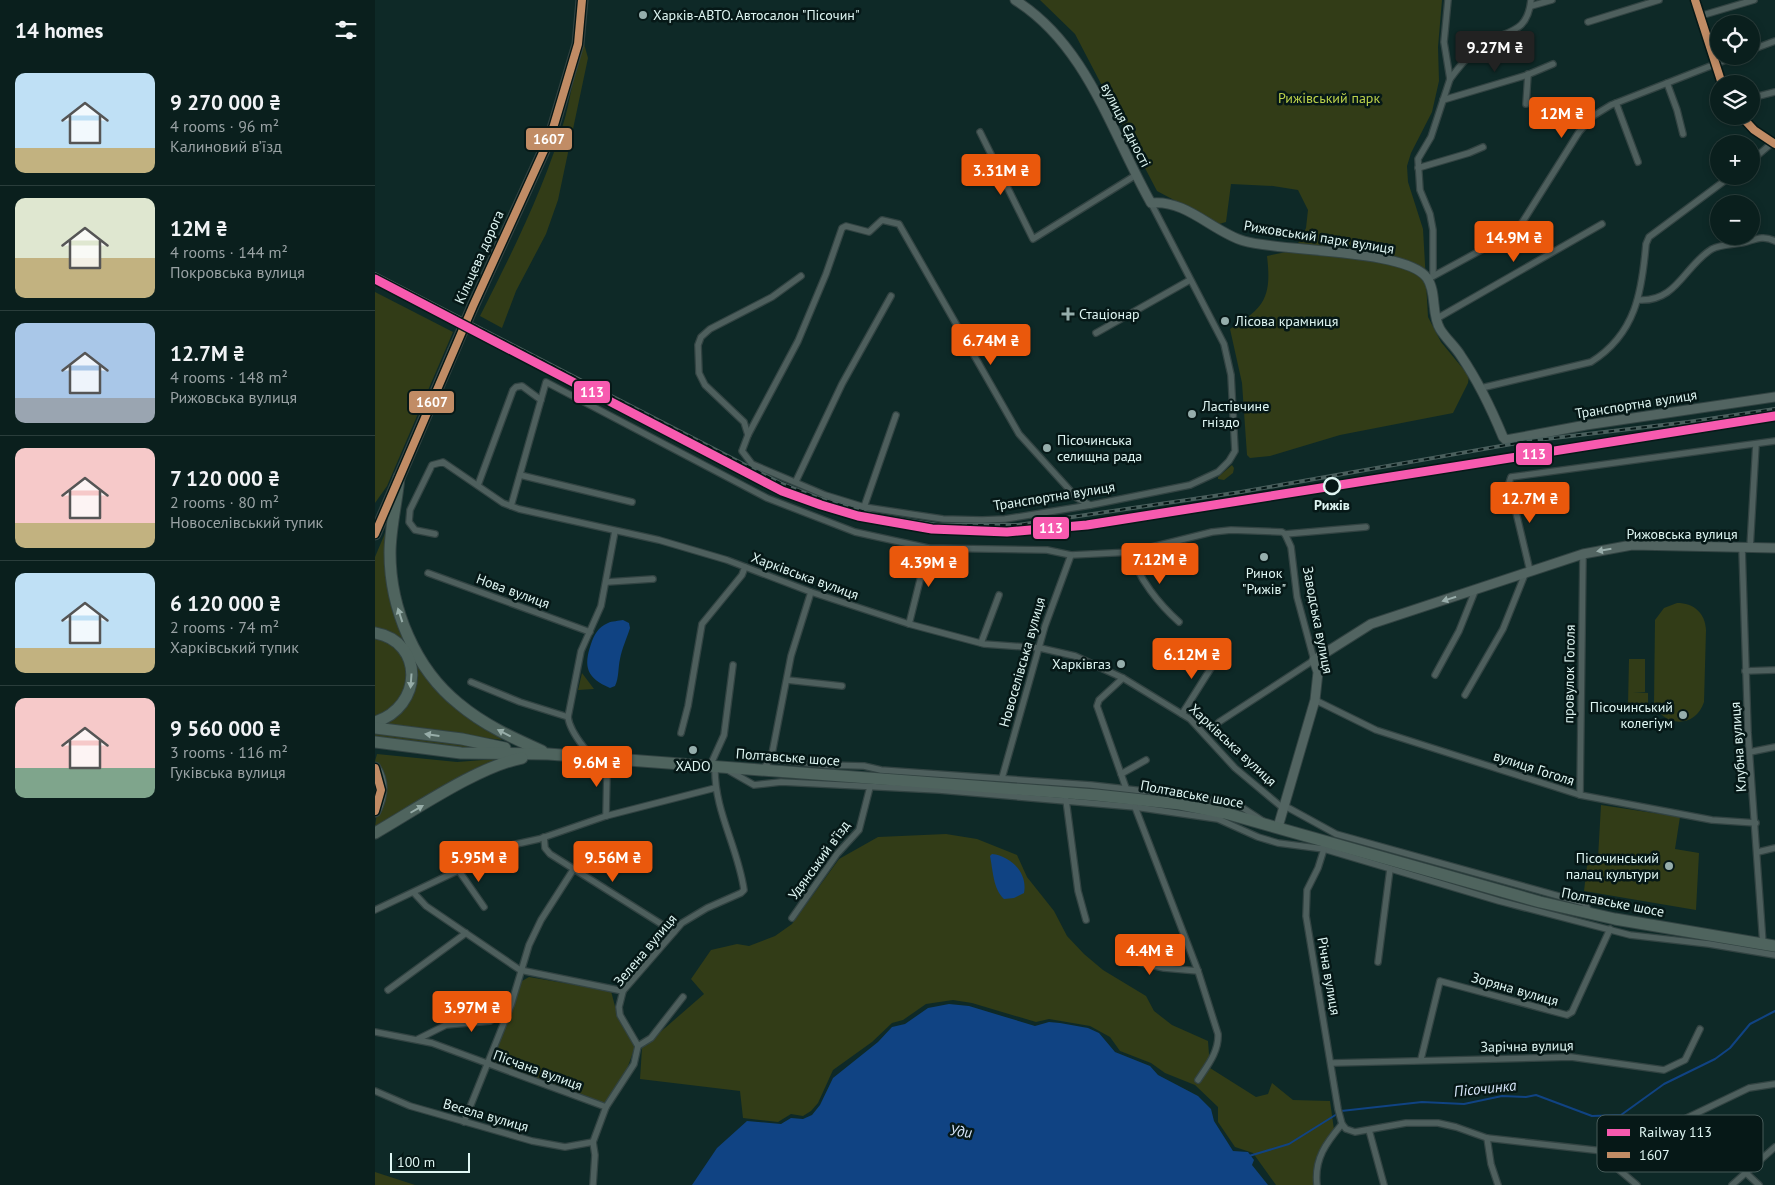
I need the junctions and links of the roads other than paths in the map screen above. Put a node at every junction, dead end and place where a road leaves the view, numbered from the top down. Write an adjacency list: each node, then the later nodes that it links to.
1 (576, 0): 23 (highway, Кільцева дорога)
2 (582, 0): 23 (highway, Кільцева дорога)
3 (1015, 0): 34 (street, вулиця Єдності)
4 (1448, 0): 18 (street)
5 (1552, 0): 9 (street)
6 (1659, 0): 11 (street)
7 (1695, 0): 10 (street)
8 (1754, 0): 10 (street)
9 (1531, 3): 18 (street)
10 (1700, 16): 14 (street)
11 (1588, 22)
12 (1775, 41): 13 (street)
13 (1760, 47)
14 (1710, 48)
15 (1553, 64): 17 (street)
16 (1713, 65): 19 (street)
17 (1528, 74): 22 (street); 25 (street)
18 (1450, 79): 22 (street)
19 (1667, 84): 24 (street); 28 (street)
20 (1775, 92): 21 (street)
21 (1760, 96)
22 (1443, 100): 33 (street)
23 (560, 102): 55 (highway, Кільцева дорога, bridge)
24 (1616, 103): 32 (street); 40 (street)
25 (1527, 104)
26 (1749, 125): 29 (street)
27 (980, 132): 34 (street)
28 (1683, 134)
29 (1774, 144): 31 (street)
30 (1483, 146): 33 (street)
31 (1760, 154)
32 (1637, 162)
33 (1418, 168): 40 (street)
34 (1136, 175): 36 (street, вулиця Єдності)
35 (1719, 185): 43 (street)
36 (1151, 203): 40 (street, Рижовський парк вулиця); 41 (street, вулиця Єдності)
37 (1601, 224): 44 (street)
38 (1775, 241): 43 (street)
39 (801, 276): 50 (street)
40 (1431, 277): 44 (street)
41 (1190, 280): 45 (street); 53 (street, вулиця Єдності)
42 (891, 296): 56 (street)
43 (1639, 300): 46 (street)
44 (1436, 319): 46 (street)
45 (1096, 333)
46 (1481, 388): 47 (street, Транспортна вулиця)
47 (1775, 397)
48 (541, 400): 54 (street); 57 (street); 68 (street)
49 (895, 415): 61 (street)
50 (749, 434): 56 (street, Транспортна вулиця); 59 (street, Транспортна вулиця)
51 (1775, 441): 52 (street)
52 (1755, 444): 69 (street, Клубна вулиця); 75 (street)
53 (1235, 451): 59 (street, Транспортна вулиця)
54 (519, 475): 58 (street); 60 (street)
55 (399, 477): 62 (highway); 65 (highway, Кільцева дорога); 110 (highway, one-way to 55)
56 (796, 481): 61 (street, Транспортна вулиця)
57 (478, 485): 60 (street, Харківська вулиця); 66 (street, Харківська вулиця)
58 (632, 502)
59 (1091, 505): 61 (street, Транспортна вулиця)
60 (511, 506): 64 (street, Харківська вулиця)
61 (864, 507)
62 (375, 516)
63 (1366, 527): 67 (street)
64 (615, 531): 74 (street, Харківська вулиця); 78 (street)
65 (375, 534)
66 (435, 534)
67 (1285, 534): 71 (street); 89 (street, Заводська вулиця)
68 (928, 548): 73 (street); 83 (street)
69 (1746, 548): 70 (street, Рижовська вулиця); 72 (street, Рижовська вулиця, one-way to 72); 92 (street, Клубна вулиця)
70 (1775, 548)
71 (1132, 552): 73 (street); 82 (street)
72 (1583, 554): 75 (street, Рижовська вулиця); 122 (street, провулок Гоголя)
73 (1071, 555): 87 (street, Новоселівська вулиця)
74 (745, 567): 80 (street, Харківська вулиця); 105 (street)
75 (1527, 572): 79 (street, Рижовська вулиця); 98 (street)
76 (428, 573): 84 (street, Нова вулиця)
77 (653, 579): 78 (street)
78 (607, 582): 84 (street)
79 (1475, 590): 89 (street, Рижовська вулиця, one-way to 89); 93 (street)
80 (811, 592): 83 (street, Харківська вулиця); 95 (street)
81 (999, 595): 86 (street)
82 (1179, 622)
83 (909, 624): 86 (street, Харківська вулиця)
84 (590, 632): 101 (street)
85 (375, 633): 102 (highway, one-way to 102)
86 (981, 643): 87 (street, Харківська вулиця)
87 (1040, 648): 94 (street, Харківська вулиця); 118 (street, Новоселівська вулиця)
88 (1218, 657): 100 (street)
89 (1314, 660): 99 (street, Заводська вулиця); 103 (street, Рижовська вулиця)
90 (733, 664): 114 (street)
91 (1775, 670): 92 (street)
92 (1745, 671): 108 (street, Клубна вулиця)
93 (1435, 675)
94 (1123, 678): 100 (street, Харківська вулиця); 117 (street)
95 (787, 680): 97 (street); 112 (street)
96 (471, 682): 101 (street)
97 (842, 686)
98 (1465, 695)
99 (1315, 700): 122 (street, вулиця Гоголя); 125 (street, Заводська вулиця)
100 (1182, 714): 125 (street, Харківська вулиця)
101 (568, 717): 111 (street)
102 (375, 722)
103 (1219, 722)
104 (375, 728): 109 (highway, one-way to 104)
105 (681, 733)
106 (375, 742): 109 (highway)
107 (1775, 747): 108 (street)
108 (1750, 752): 128 (street, Клубна вулиця)
109 (532, 753): 110 (highway, Полтавське шосе)
110 (548, 754): 111 (highway, Полтавське шосе); 130 (highway, one-way to 110)
111 (590, 757): 114 (highway, Полтавське шосе); 127 (street)
112 (771, 759): 116 (street); 118 (street)
113 (1146, 760): 117 (street)
114 (716, 767): 116 (highway, Полтавське шосе); 119 (street); 120 (street, Зелена вулиця)
115 (375, 768): 126 (highway)
116 (762, 771): 129 (highway, Полтавське шосе)
117 (1121, 774): 121 (street)
118 (1002, 778): 121 (street)
119 (870, 786): 123 (street); 143 (street, Удянський в’їзд)
120 (715, 788): 127 (street); 146 (street, Зелена вулиця)
121 (1126, 788): 129 (street)
122 (1580, 795): 128 (street, вулиця Гоголя)
123 (1066, 800): 124 (street); 144 (street)
124 (1135, 807): 132 (street); 153 (street)
125 (1285, 808): 129 (street, Заводська вулиця); 142 (street, Харківська вулиця)
126 (375, 811)
127 (606, 816): 131 (street)
128 (1756, 823): 135 (street, Клубна вулиця)
129 (1272, 825): 132 (street); 142 (highway, Полтавське шосе)
130 (375, 833)
131 (544, 837): 137 (street); 138 (street)
132 (1273, 842): 134 (street)
133 (1775, 848): 135 (street)
134 (1324, 850): 136 (street); 163 (street, Річна вулиця)
135 (1758, 852): 148 (street, Клубна вулиця)
136 (1390, 869): 145 (street); 151 (street)
137 (573, 870): 146 (street); 152 (street)
138 (459, 871): 139 (street); 140 (street)
139 (415, 892): 141 (street); 147 (street)
140 (484, 907)
141 (375, 910)
142 (1592, 914): 148 (highway, Полтавське шосе)
143 (792, 918)
144 (1087, 920)
145 (1610, 929): 150 (street); 162 (street, Зоряна вулиця)
146 (674, 932): 155 (street, Зелена вулиця)
147 (466, 933): 152 (street); 154 (street)
148 (1769, 945)
149 (1131, 949): 153 (street)
150 (1775, 955)
151 (1378, 962)
152 (520, 970): 155 (street); 157 (street)
153 (1198, 971): 165 (street)
154 (388, 990)
155 (623, 991): 161 (street, Зелена вулиця)
156 (683, 997): 161 (street)
157 (511, 1004): 160 (street); 164 (street)
158 (1700, 1030): 162 (street, Зарічна вулиця)
159 (375, 1032): 160 (street, Пісчана вулиця)
160 (418, 1039): 164 (street, Пісчана вулиця)
161 (638, 1046): 168 (street)
162 (1421, 1059): 163 (street, Зарічна вулиця)
163 (1331, 1063): 171 (street, Річна вулиця)
164 (487, 1065): 168 (street, Пісчана вулиця); 170 (street)
165 (1198, 1080)
166 (1775, 1084): 169 (street)
167 (375, 1091): 170 (street, Весела вулиця)
168 (606, 1107): 174 (street)
169 (1693, 1115)
170 (464, 1122): 174 (street, Весела вулиця)
171 (1342, 1124): 172 (street); 181 (street)
172 (1369, 1130): 173 (street); 182 (street)
173 (1487, 1138): 176 (street); 183 (street)
174 (593, 1142): 180 (street)
175 (1775, 1147): 177 (street)
176 (1597, 1149)
177 (1763, 1158)
178 (1622, 1172): 184 (street)
179 (1746, 1173): 185 (street); 186 (street)
180 (593, 1185)
181 (1317, 1185)
182 (1384, 1185)
183 (1498, 1185)
184 (1637, 1185)
185 (1733, 1185)
186 (1759, 1185)

